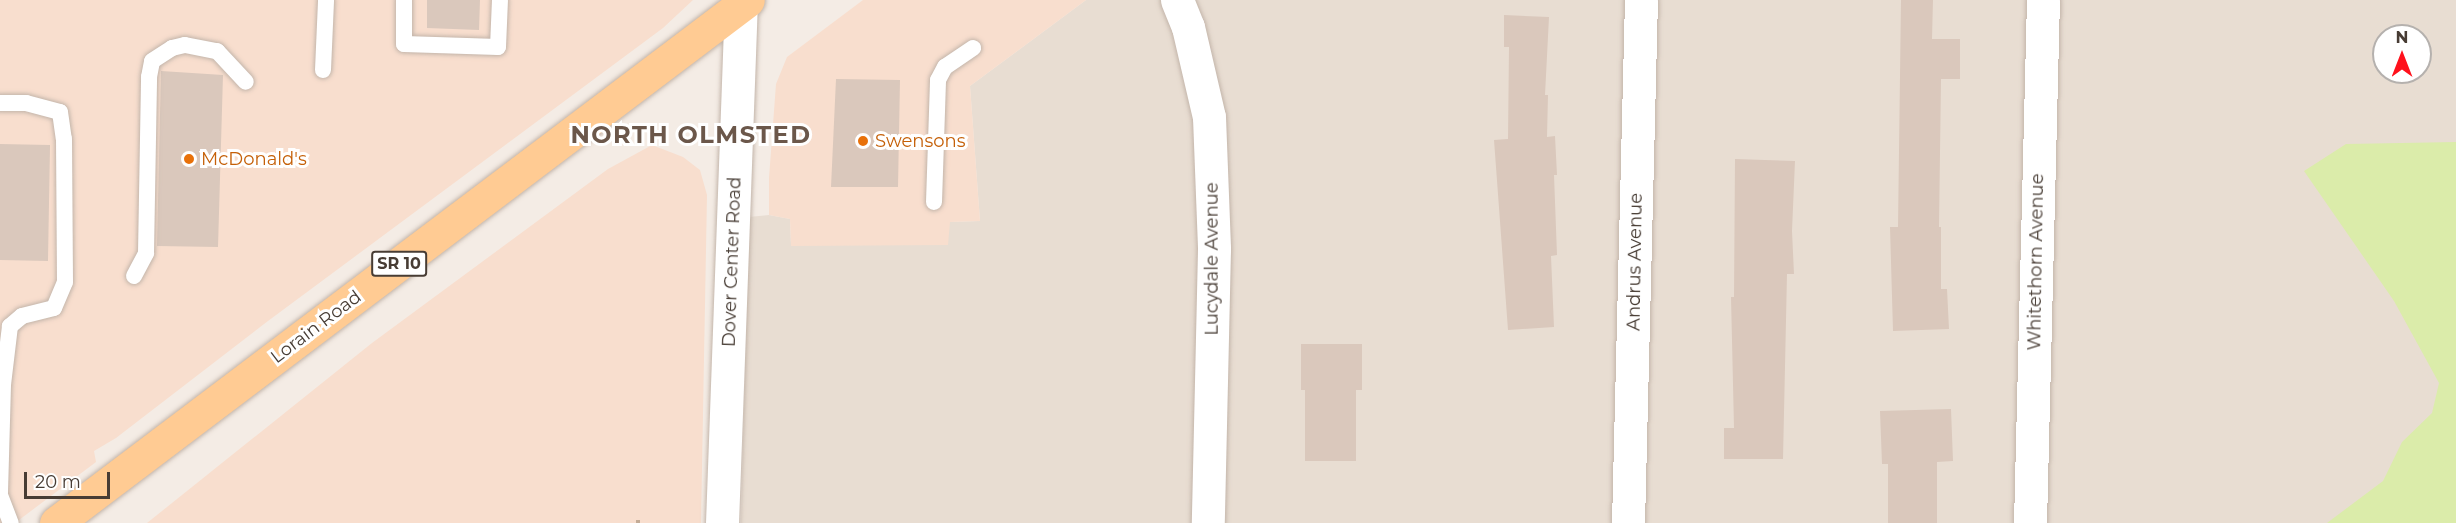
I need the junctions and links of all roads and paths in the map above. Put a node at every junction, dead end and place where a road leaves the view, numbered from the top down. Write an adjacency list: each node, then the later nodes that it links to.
1 (326, 0): 9 (lane)
2 (404, 0): 3 (lane)
3 (500, 0)
4 (1177, 0): 19 (street, Lucydale Avenue)
5 (1641, 0): 20 (street, Andrus Avenue)
6 (2043, 0): 21 (street, Whitethorn Avenue)
7 (744, 2): 17 (main road, Lorain Road / SR 10); 18 (street, Dover Center Road)
8 (973, 48): 12 (lane)
9 (323, 70)
10 (246, 82): 13 (lane)
11 (0, 103): 15 (lane)
12 (934, 202)
13 (134, 276)
14 (0, 315): 15 (lane)
15 (22, 316): 16 (lane)
16 (11, 523)
17 (56, 523)
18 (722, 523)
19 (1208, 523)
20 (1628, 523)
21 (2030, 523)

